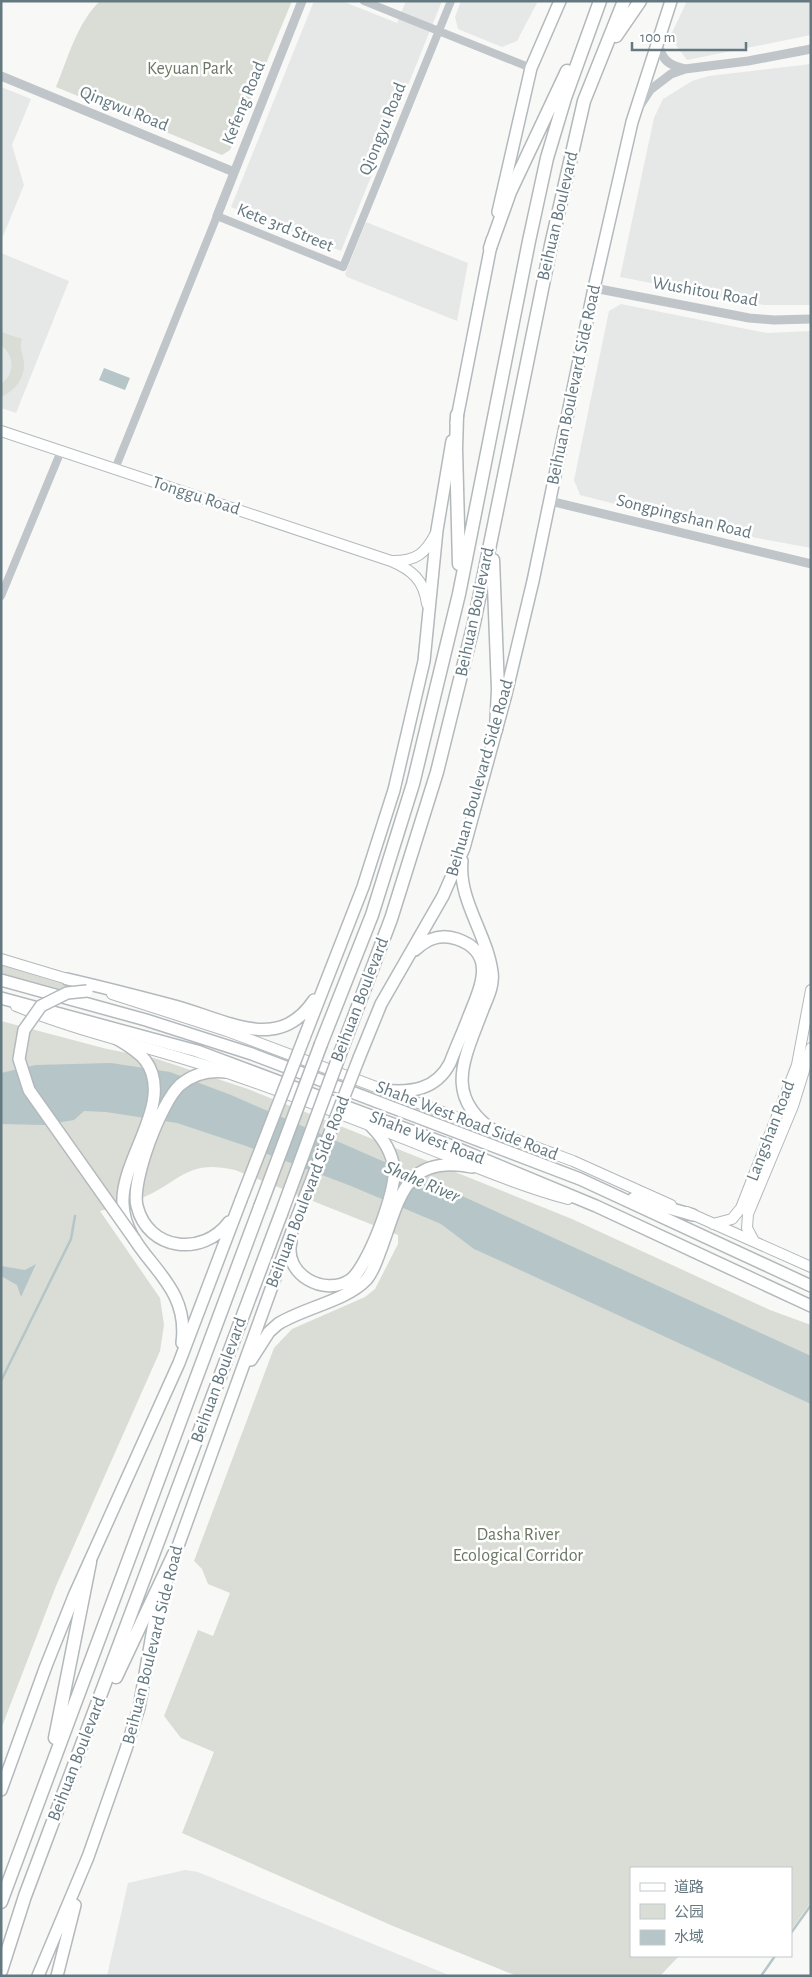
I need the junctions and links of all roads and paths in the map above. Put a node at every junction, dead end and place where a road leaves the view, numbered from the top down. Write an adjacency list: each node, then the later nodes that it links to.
1 (302, 1): 17 (street, Kefeng Road)
2 (364, 1): 9 (street)
3 (451, 1): 9 (street, Qiongyu Road)
4 (560, 1): 12 (main road)
5 (624, 1): 15 (highway, Beihuan Boulevard)
6 (640, 1): 15 (highway)
7 (671, 1): 10 (main road, Beihuan Boulevard Side Road)
8 (598, 6): 19 (highway); 32 (highway, Beihuan Boulevard)
9 (439, 31): 12 (street); 20 (street, Qiongyu Road)
10 (658, 41): 13 (street); 16 (main road, Beihuan Boulevard Side Road)
11 (811, 49): 13 (street)
12 (531, 68): 19 (main road)
13 (685, 69): 16 (street)
14 (1, 76): 17 (street, Qingwu Road)
15 (584, 101): 28 (highway, Beihuan Boulevard)
16 (632, 122): 21 (main road, Beihuan Boulevard Side Road)
17 (234, 172): 18 (street, Kefeng Road)
18 (216, 216): 20 (street, Kete 3rd Street); 26 (street)
19 (490, 248): 23 (main road)
20 (343, 267)
21 (594, 288): 22 (street, Wushitou Road); 27 (main road, Beihuan Boulevard Side Road)
22 (811, 318)
23 (457, 415): 29 (main road); 32 (highway)
24 (1, 431): 25 (main road, Tonggu Road)
25 (61, 451): 26 (main road, Tonggu Road); 33 (street)
26 (115, 469): 30 (main road, Tonggu Road)
27 (550, 501): 31 (street, Songpingshan Road); 35 (main road, Beihuan Boulevard Side Road)
28 (498, 507): 35 (highway); 71 (highway, Beihuan Boulevard, bridge)
29 (437, 530): 30 (main road); 34 (main road)
30 (391, 561): 34 (main road)
31 (811, 564)
32 (459, 594): 73 (highway, Beihuan Boulevard, bridge)
33 (1, 596)
34 (429, 617): 41 (main road)
35 (496, 730): 36 (main road, Beihuan Boulevard Side Road)
36 (464, 848): 38 (main road, Beihuan Boulevard Side Road); 42 (main road)
37 (1, 959): 39 (main road, Shahe West Road Side Road)
38 (404, 963): 42 (main road); 59 (main road, Beihuan Boulevard Side Road, bridge)
39 (67, 979): 41 (main road); 45 (main road, Shahe West Road Side Road)
40 (1, 980): 55 (main road, Shahe West Road)
41 (324, 984): 56 (main road, bridge)
42 (486, 988): 48 (main road)
43 (811, 990): 60 (main road, Langshan Road)
44 (1, 999): 46 (main road); 57 (main road, Shahe West Road)
45 (125, 999): 51 (main road, Shahe West Road Side Road); 61 (main road, bridge)
46 (114, 1037): 50 (main road); 61 (main road, bridge)
47 (811, 1048): 49 (main road, Langshan Road)
48 (458, 1058): 51 (main road); 53 (main road)
49 (808, 1069): 62 (main road, Langshan Road)
50 (226, 1072): 52 (main road); 56 (main road)
51 (383, 1090): 53 (main road, Shahe West Road Side Road)
52 (371, 1126): 54 (main road); 63 (main road)
53 (496, 1133): 58 (main road, Shahe West Road Side Road)
54 (472, 1167): 57 (main road); 63 (main road)
55 (606, 1191): 58 (main road); 65 (main road, Shahe West Road)
56 (240, 1200): 67 (main road)
57 (596, 1206): 66 (main road, Shahe West Road)
58 (693, 1215): 60 (main road, Shahe West Road Side Road)
59 (296, 1220): 63 (main road); 68 (main road, Beihuan Boulevard Side Road)
60 (712, 1224): 62 (main road, Shahe West Road Side Road)
61 (135, 1240): 67 (main road)
62 (755, 1242): 64 (main road, Shahe West Road Side Road)
63 (370, 1263): 68 (main road)
64 (811, 1266)
65 (811, 1286)
66 (811, 1306)
67 (179, 1363): 70 (main road)
68 (236, 1383): 69 (main road, Beihuan Boulevard Side Road)
69 (175, 1552): 71 (highway); 74 (main road, Beihuan Boulevard Side Road)
70 (90, 1562): 72 (main road); 73 (highway)
71 (78, 1756): 76 (highway, Beihuan Boulevard)
72 (1, 1790)
73 (41, 1793): 75 (highway, Beihuan Boulevard)
74 (76, 1883): 77 (main road, Beihuan Boulevard Side Road); 78 (main road)
75 (1, 1902)
76 (1, 1971)
77 (38, 1976)
78 (57, 1976)

